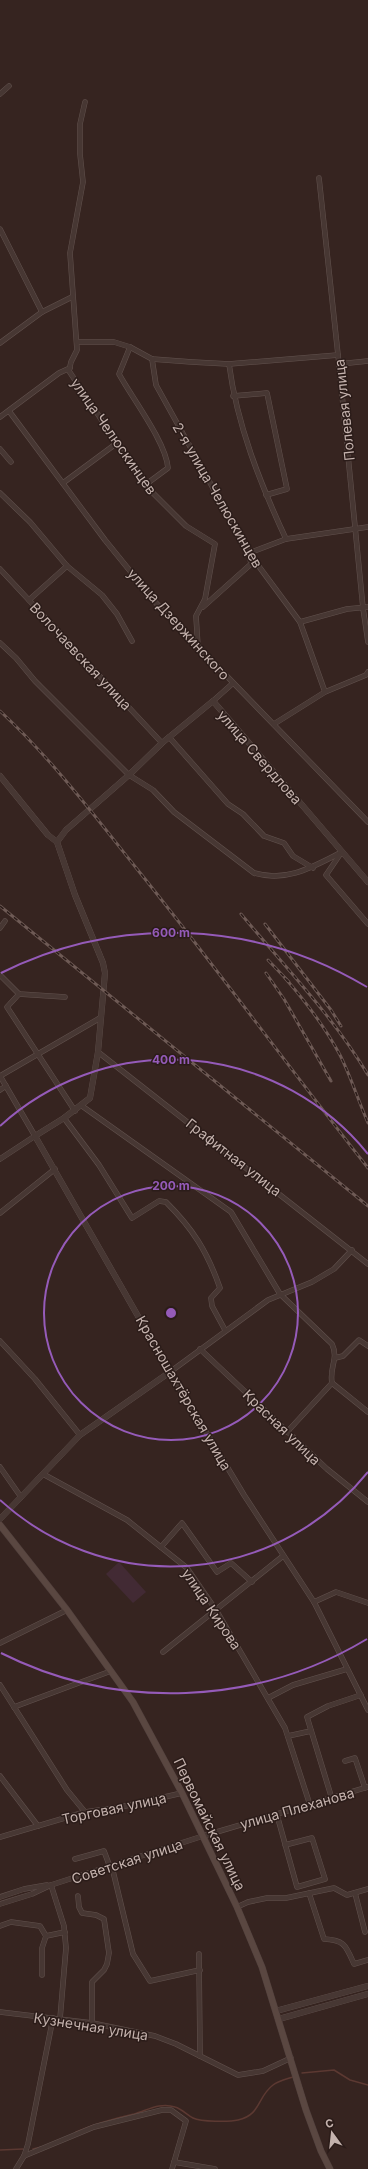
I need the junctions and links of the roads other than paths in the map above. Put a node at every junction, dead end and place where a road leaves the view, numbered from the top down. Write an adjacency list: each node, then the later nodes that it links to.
1 (9, 86): 2 (street)
2 (0, 94)
3 (85, 102): 6 (street, улица Челюскинцев)
4 (319, 178): 11 (street, Полевая улица)
5 (0, 229): 7 (street)
6 (72, 297): 7 (street); 8 (street, улица Челюскинцев)
7 (42, 312): 9 (street)
8 (77, 342): 10 (street); 16 (street, улица Челюскинцев)
9 (0, 343)
10 (130, 347): 12 (street); 24 (street)
11 (338, 355): 14 (street); 15 (street, Полевая улица)
12 (152, 359): 14 (street); 30 (street, 2-я улица Челюскинцев)
13 (368, 361): 15 (street)
14 (229, 364): 17 (street)
15 (339, 364): 28 (street, Полевая улица)
16 (70, 368): 18 (street); 20 (street, улица Челюскинцев)
17 (233, 396): 26 (street); 26 (street)
18 (9, 411): 19 (street); 23 (street, улица Дзержинского)
19 (0, 417)
20 (117, 443): 23 (street); 24 (street, улица Челюскинцев)
21 (0, 449): 22 (street)
22 (11, 462)
23 (63, 483): 40 (street, улица Дзержинского)
24 (146, 485): 34 (street, улица Челюскинцев)
25 (0, 493): 31 (street)
26 (266, 495): 29 (street)
27 (368, 527): 28 (street)
28 (356, 528): 29 (street); 35 (street, Полевая улица)
29 (286, 539): 30 (street)
30 (249, 553): 34 (street); 36 (street, 2-я улица Челюскинцев)
31 (67, 566): 33 (street); 37 (street)
32 (0, 569): 33 (street, Волочаевская улица)
33 (29, 600): 47 (street, Волочаевская улица)
34 (200, 608): 40 (street, улица Челюскинцев)
35 (365, 608): 36 (street); 38 (street, Полевая улица)
36 (300, 622): 43 (street, 2-я улица Челюскинцев)
37 (132, 641)
38 (368, 642)
39 (0, 643): 48 (street)
40 (198, 646): 42 (street, улица Дзержинского)
41 (368, 672): 43 (street)
42 (232, 684): 44 (street); 45 (street, улица Дзержинского)
43 (325, 692): 45 (street)
44 (213, 701): 46 (street, улица Свердлова); 52 (street, улица Свердлова)
45 (274, 724): 50 (street, улица Дзержинского)
46 (169, 737): 47 (street, улица Свердлова); 53 (street)
47 (162, 743): 48 (street, улица Свердлова)
48 (129, 775): 51 (street, улица Свердлова); 53 (street)
49 (0, 776): 51 (street)
50 (368, 822)
51 (57, 842): 61 (street)
52 (342, 852): 53 (street); 54 (street, улица Свердлова); 56 (street)
53 (312, 868)
54 (368, 882)
55 (5, 921): 57 (street)
56 (368, 924)
57 (0, 928)
58 (0, 975): 59 (street)
59 (19, 994): 60 (street); 63 (street)
60 (65, 997)
61 (100, 1018): 62 (street); 63 (street)
62 (98, 1052): 67 (street); 74 (street, Графитная улица)
63 (37, 1055): 64 (street); 68 (street)
64 (0, 1076): 65 (street, Красношахтёрская улица)
65 (6, 1086): 66 (street); 70 (street, Красношахтёрская улица)
66 (0, 1090)
67 (82, 1106): 68 (street); 76 (street)
68 (75, 1111): 69 (street)
69 (64, 1118): 70 (street); 77 (street)
70 (35, 1136): 71 (street); 72 (street, Красношахтёрская улица)
71 (0, 1159)
72 (55, 1170): 73 (street); 82 (street, Красношахтёрская улица)
73 (0, 1213)
74 (352, 1250): 75 (street, Графитная улица); 76 (street)
75 (368, 1264)
76 (280, 1294): 77 (street); 81 (street)
77 (225, 1330): 80 (street)
78 (0, 1341): 86 (street)
79 (368, 1346): 81 (street)
80 (200, 1349): 82 (street); 85 (street, Красная улица)
81 (335, 1358): 83 (street)
82 (170, 1372): 86 (street); 94 (street, Красношахтёрская улица)
83 (332, 1383): 84 (street); 85 (street)
84 (368, 1412)
85 (287, 1432): 90 (street, Красная улица)
86 (80, 1435): 88 (street)
87 (0, 1467): 89 (street)
88 (43, 1474): 89 (street); 93 (street, улица Кирова)
89 (20, 1498): 91 (street)
90 (368, 1502)
91 (0, 1519)
92 (0, 1525): 98 (main road, Первомайская улица)
93 (161, 1547): 95 (street); 99 (street, улица Кирова)
94 (283, 1556): 95 (street); 96 (street, Красношахтёрская улица)
95 (252, 1582): 99 (street)
96 (314, 1602): 97 (street); 102 (street, Красношахтёрская улица)
97 (368, 1603)
98 (67, 1610): 100 (street); 103 (main road, Первомайская улица)
99 (216, 1610): 101 (street); 106 (street, улица Кирова)
100 (0, 1643)
101 (162, 1652)
102 (348, 1669): 105 (street, Красношахтёрская улица); 106 (street)
103 (111, 1671): 107 (street); 114 (main road, Первомайская улица)
104 (0, 1685): 107 (street)
105 (361, 1695): 108 (street, Красношахтёрская улица); 109 (street)
106 (268, 1698): 110 (street, улица Кирова)
107 (14, 1707): 117 (street)
108 (368, 1710)
109 (311, 1731): 110 (street); 115 (street)
110 (288, 1736): 116 (street, улица Кирова)
111 (345, 1761): 113 (street)
112 (0, 1776): 119 (street)
113 (366, 1788): 115 (street, улица Плеханова)
114 (182, 1793): 117 (street, Торговая улица); 120 (main road, Первомайская улица)
115 (332, 1799): 116 (street, улица Плеханова)
116 (310, 1806): 118 (street, улица Плеханова)
117 (85, 1812): 119 (street, Торговая улица)
118 (277, 1815): 120 (street, улица Плеханова); 122 (street)
119 (38, 1826): 121 (street, Торговая улица)
120 (204, 1836): 124 (street, Советская улица); 132 (main road, Первомайская улица)
121 (0, 1837)
122 (285, 1845): 122 (street)
123 (75, 1859): 124 (street)
124 (111, 1867): 125 (street, Советская улица); 139 (street)
125 (51, 1885): 130 (street, Советская улица); 131 (street, Советская улица); 134 (street)
126 (368, 1889): 128 (street)
127 (310, 1893): 128 (street); 132 (street); 138 (street)
128 (355, 1893): 135 (street)
129 (78, 1896): 148 (street)
130 (0, 1897)
131 (0, 1904)
132 (237, 1907): 143 (main road, Первомайская улица)
133 (0, 1926): 136 (street)
134 (65, 1932): 136 (street); 146 (street)
135 (366, 1932)
136 (46, 1936): 140 (street)
137 (199, 1954): 139 (street)
138 (368, 1960)
139 (200, 1970): 149 (street)
140 (42, 1975)
141 (368, 1986): 143 (street)
142 (368, 1994): 147 (street)
143 (276, 2011): 147 (main road, Первомайская улица)
144 (0, 2012): 145 (street, Кузнечная улица)
145 (53, 2018): 146 (street, Кузнечная улица); 151 (street)
146 (60, 2019): 148 (street, Кузнечная улица)
147 (279, 2019): 150 (main road, Первомайская улица)
148 (92, 2023): 149 (street, Кузнечная улица)
149 (200, 2056): 150 (street, Кузнечная улица)
150 (291, 2058): 156 (main road, Первомайская улица)
151 (24, 2156): 152 (street); 153 (street)
152 (174, 2162): 154 (street); 155 (street)
153 (16, 2169)
154 (172, 2169)
155 (215, 2169)
156 (330, 2169)

